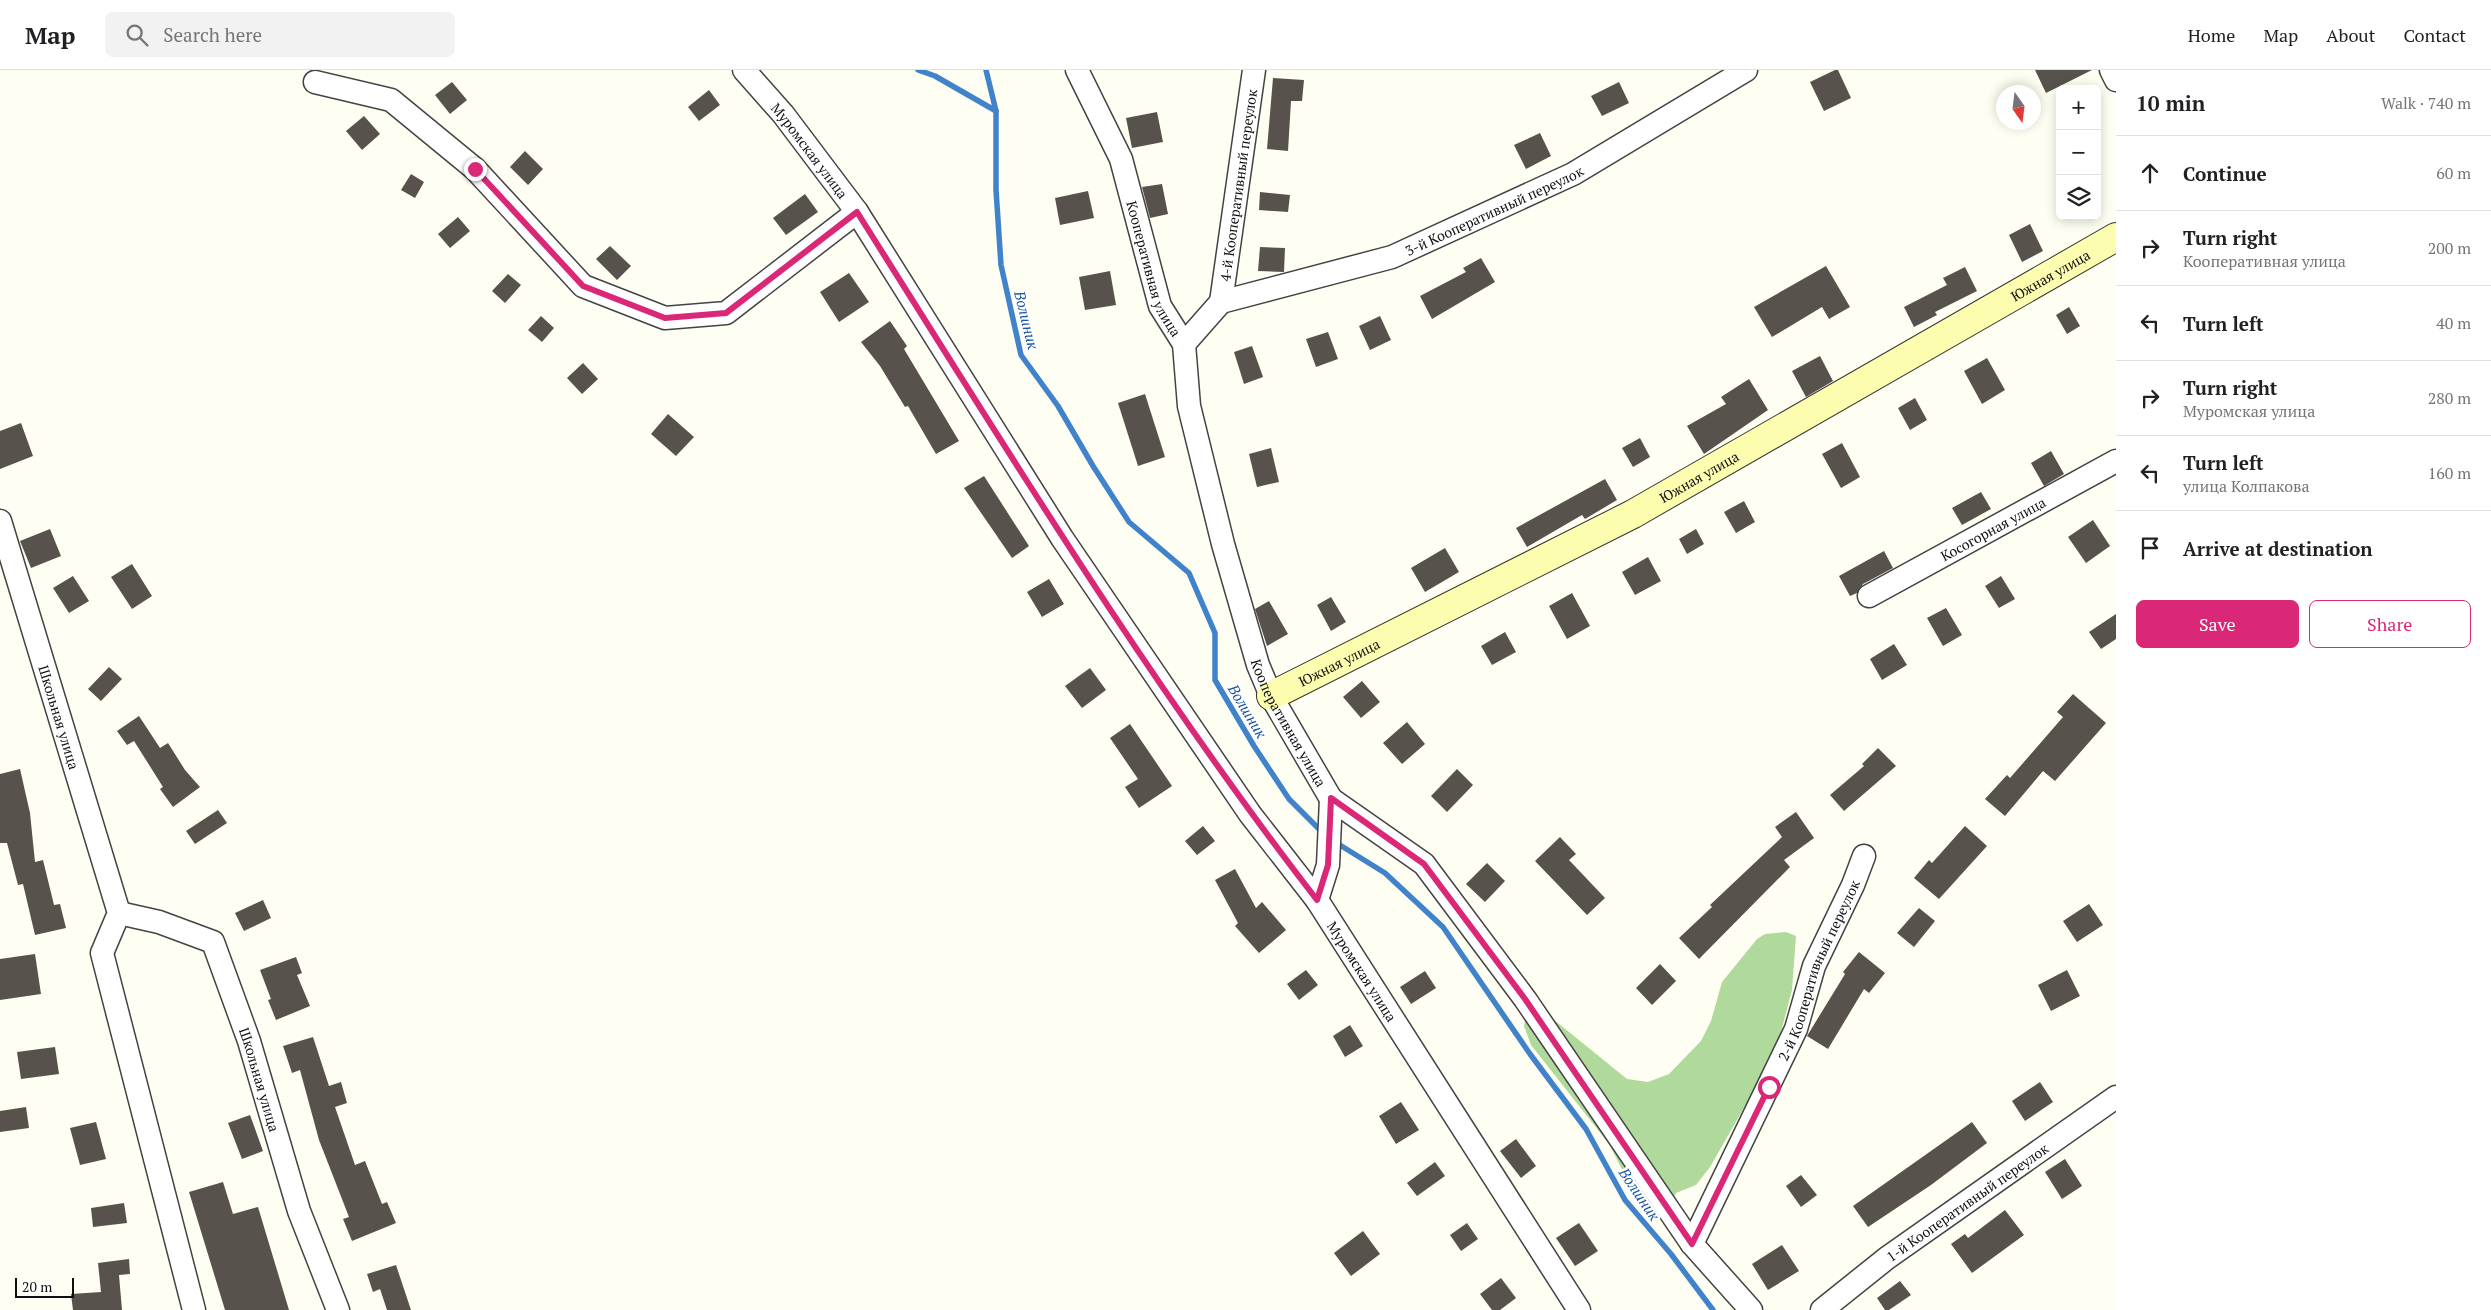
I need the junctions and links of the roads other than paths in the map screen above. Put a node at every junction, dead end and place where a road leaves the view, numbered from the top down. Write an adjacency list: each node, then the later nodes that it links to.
1 (744, 70): 8 (street, Муромская улица)
2 (1077, 70): 11 (street, Кооперативная улица)
3 (1254, 70): 10 (street, 4-й Кооперативный переулок)
4 (1746, 70): 10 (street, 3-й Кооперативный переулок)
5 (2111, 70): 6 (street)
6 (2116, 80)
7 (315, 82): 8 (street)
8 (857, 212): 18 (street, Муромская улица)
9 (2116, 237): 15 (street, Южная улица)
10 (1221, 302): 11 (street)
11 (1184, 344): 15 (street, Кооперативная улица)
12 (2116, 461): 14 (street, Косогорная улица)
13 (0, 521): 19 (street, Школьная улица)
14 (1869, 596)
15 (1271, 696): 16 (street, Кооперативная улица)
16 (1331, 798): 18 (street); 21 (street, Кооперативная улица)
17 (1864, 856): 21 (street, 2-й Кооперативный переулок)
18 (1317, 900): 24 (street, Муромская улица)
19 (119, 913): 22 (street); 23 (street, Школьная улица)
20 (2116, 1098): 26 (street, 1-й Кооперативный переулок)
21 (1692, 1244): 25 (street, Кооперативная улица)
22 (194, 1310)
23 (338, 1310)
24 (1579, 1310)
25 (1751, 1310)
26 (1822, 1310)

